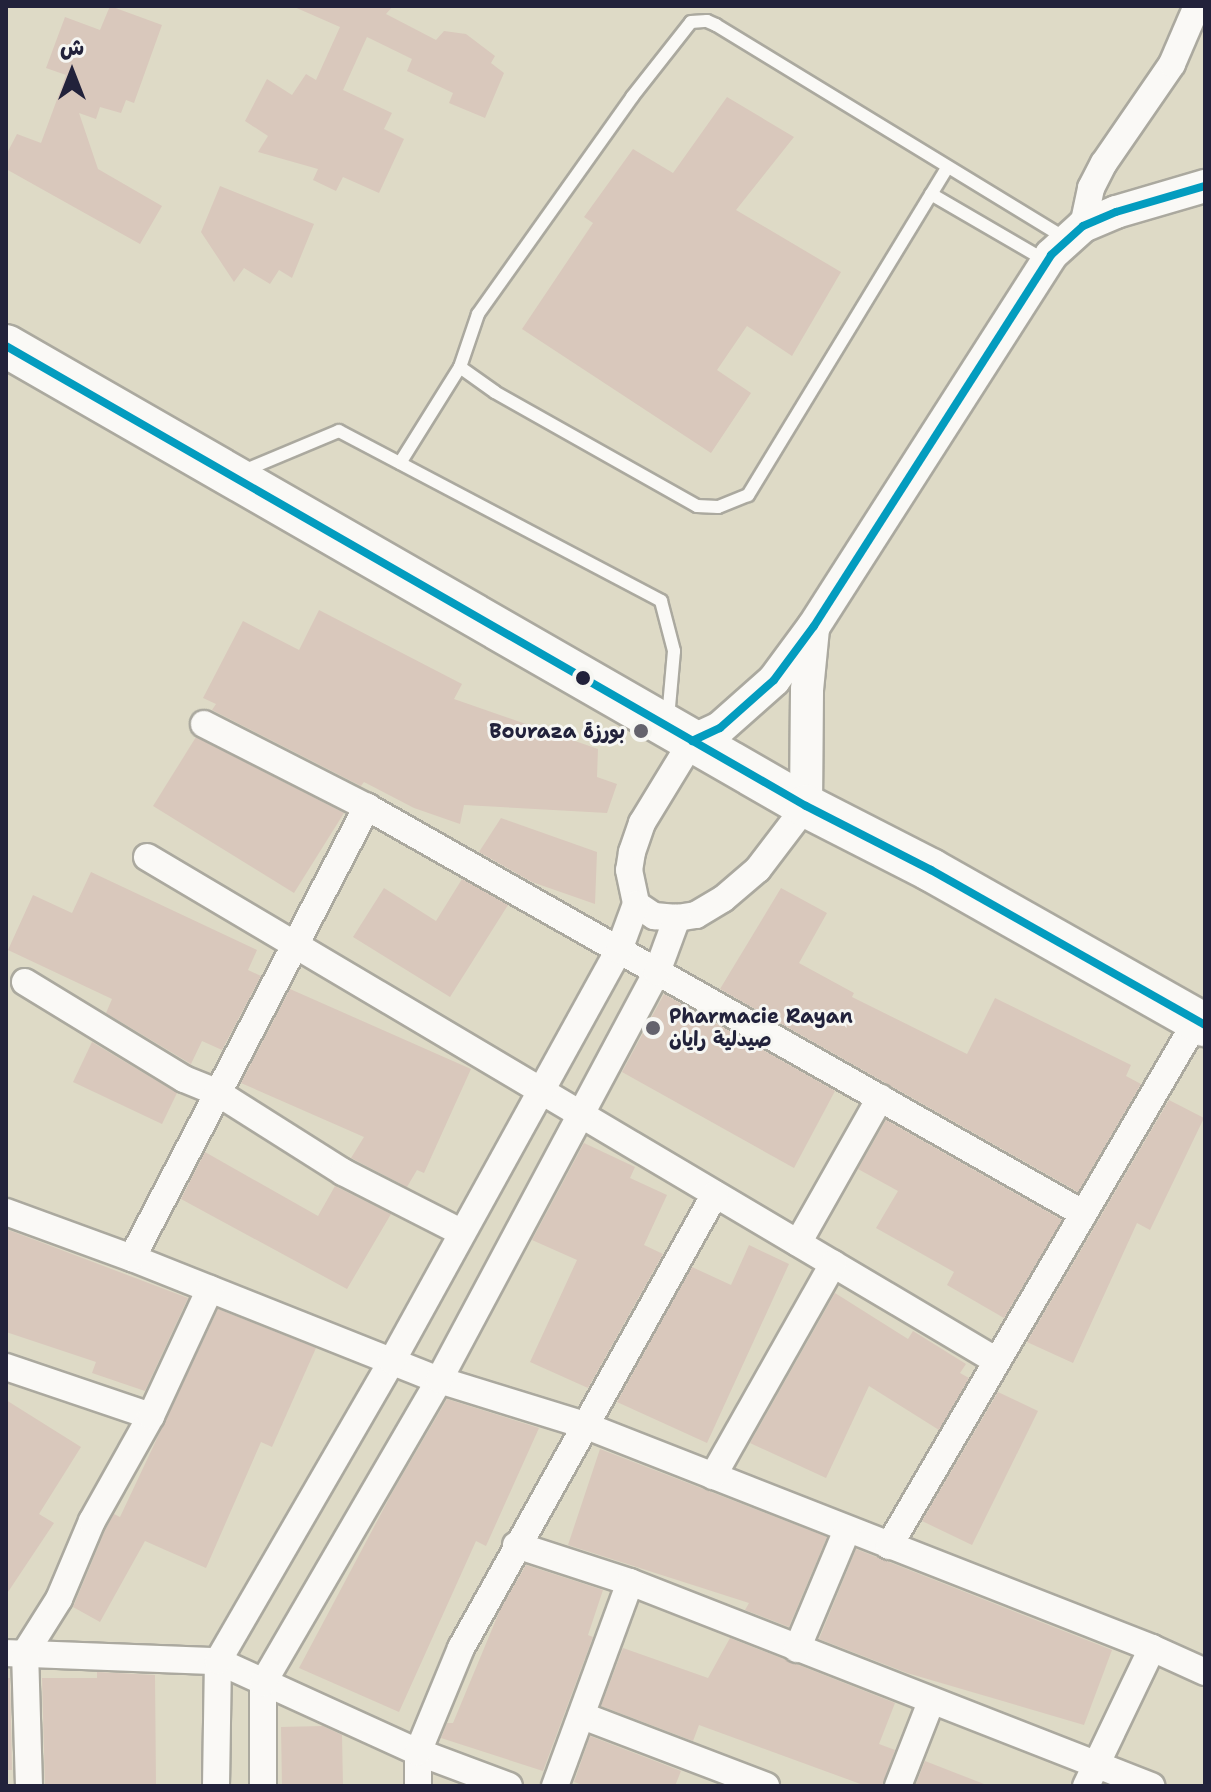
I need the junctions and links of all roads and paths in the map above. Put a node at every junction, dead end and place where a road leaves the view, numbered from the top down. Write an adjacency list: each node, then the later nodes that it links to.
1 (1197, 6): 5 (street)
2 (947, 168): 4 (lane); 5 (lane); 7 (lane)
3 (1205, 186): 5 (street)
4 (931, 194): 5 (lane); 7 (lane)
5 (1065, 242): 10 (street)
6 (6, 346): 9 (highway)
7 (460, 367): 8 (lane)
8 (400, 463): 9 (lane); 12 (lane)
9 (233, 476): 12 (highway)
10 (814, 626): 12 (street); 13 (street)
11 (204, 724): 14 (street)
12 (680, 733): 13 (highway); 16 (street)
13 (806, 806): 17 (street); 22 (highway)
14 (367, 807): 18 (street); 19 (street)
15 (147, 857): 18 (street)
16 (636, 904): 17 (street); 19 (street)
17 (677, 918): 20 (street)
18 (295, 945): 23 (street); 24 (street)
19 (619, 950): 20 (street); 23 (street)
20 (657, 972): 25 (street); 26 (street)
21 (25, 982): 24 (street)
22 (1201, 1023): 29 (street)
23 (540, 1091): 26 (street); 30 (street)
24 (218, 1093): 30 (street); 32 (street)
25 (880, 1098): 29 (street); 31 (street)
26 (581, 1114): 27 (street); 38 (street)
27 (715, 1194): 31 (street); 40 (street)
28 (6, 1212): 32 (street)
29 (1084, 1214): 36 (street)
30 (461, 1232): 35 (street)
31 (798, 1243): 33 (street)
32 (132, 1258): 34 (street)
33 (833, 1264): 36 (street); 41 (street)
34 (210, 1289): 35 (street); 39 (street)
35 (392, 1361): 38 (street); 49 (street)
36 (997, 1361): 44 (street)
37 (8, 1373): 39 (street)
38 (439, 1380): 40 (street); 51 (street)
39 (151, 1416): 48 (street)
40 (584, 1425): 41 (street); 43 (street)
41 (713, 1476): 42 (street)
42 (847, 1530): 44 (street); 47 (street)
43 (516, 1545): 45 (street); 54 (street)
44 (889, 1546): 46 (street)
45 (630, 1582): 47 (street); 53 (street)
46 (1152, 1648): 50 (street); 55 (street)
47 (797, 1649): 52 (street)
48 (15, 1653): 49 (street); 56 (street)
49 (218, 1661): 51 (street); 57 (street)
50 (1205, 1672)
51 (263, 1683): 54 (street); 58 (street)
52 (931, 1702): 55 (street); 63 (street)
53 (583, 1716): 61 (street); 62 (street)
54 (418, 1752): 59 (street); 60 (street)
55 (1090, 1774): 64 (street)
56 (29, 1786)
57 (216, 1786)
58 (263, 1786)
59 (418, 1786)
60 (509, 1786)
61 (555, 1786)
62 (766, 1786)
63 (898, 1786)
64 (1151, 1786)

